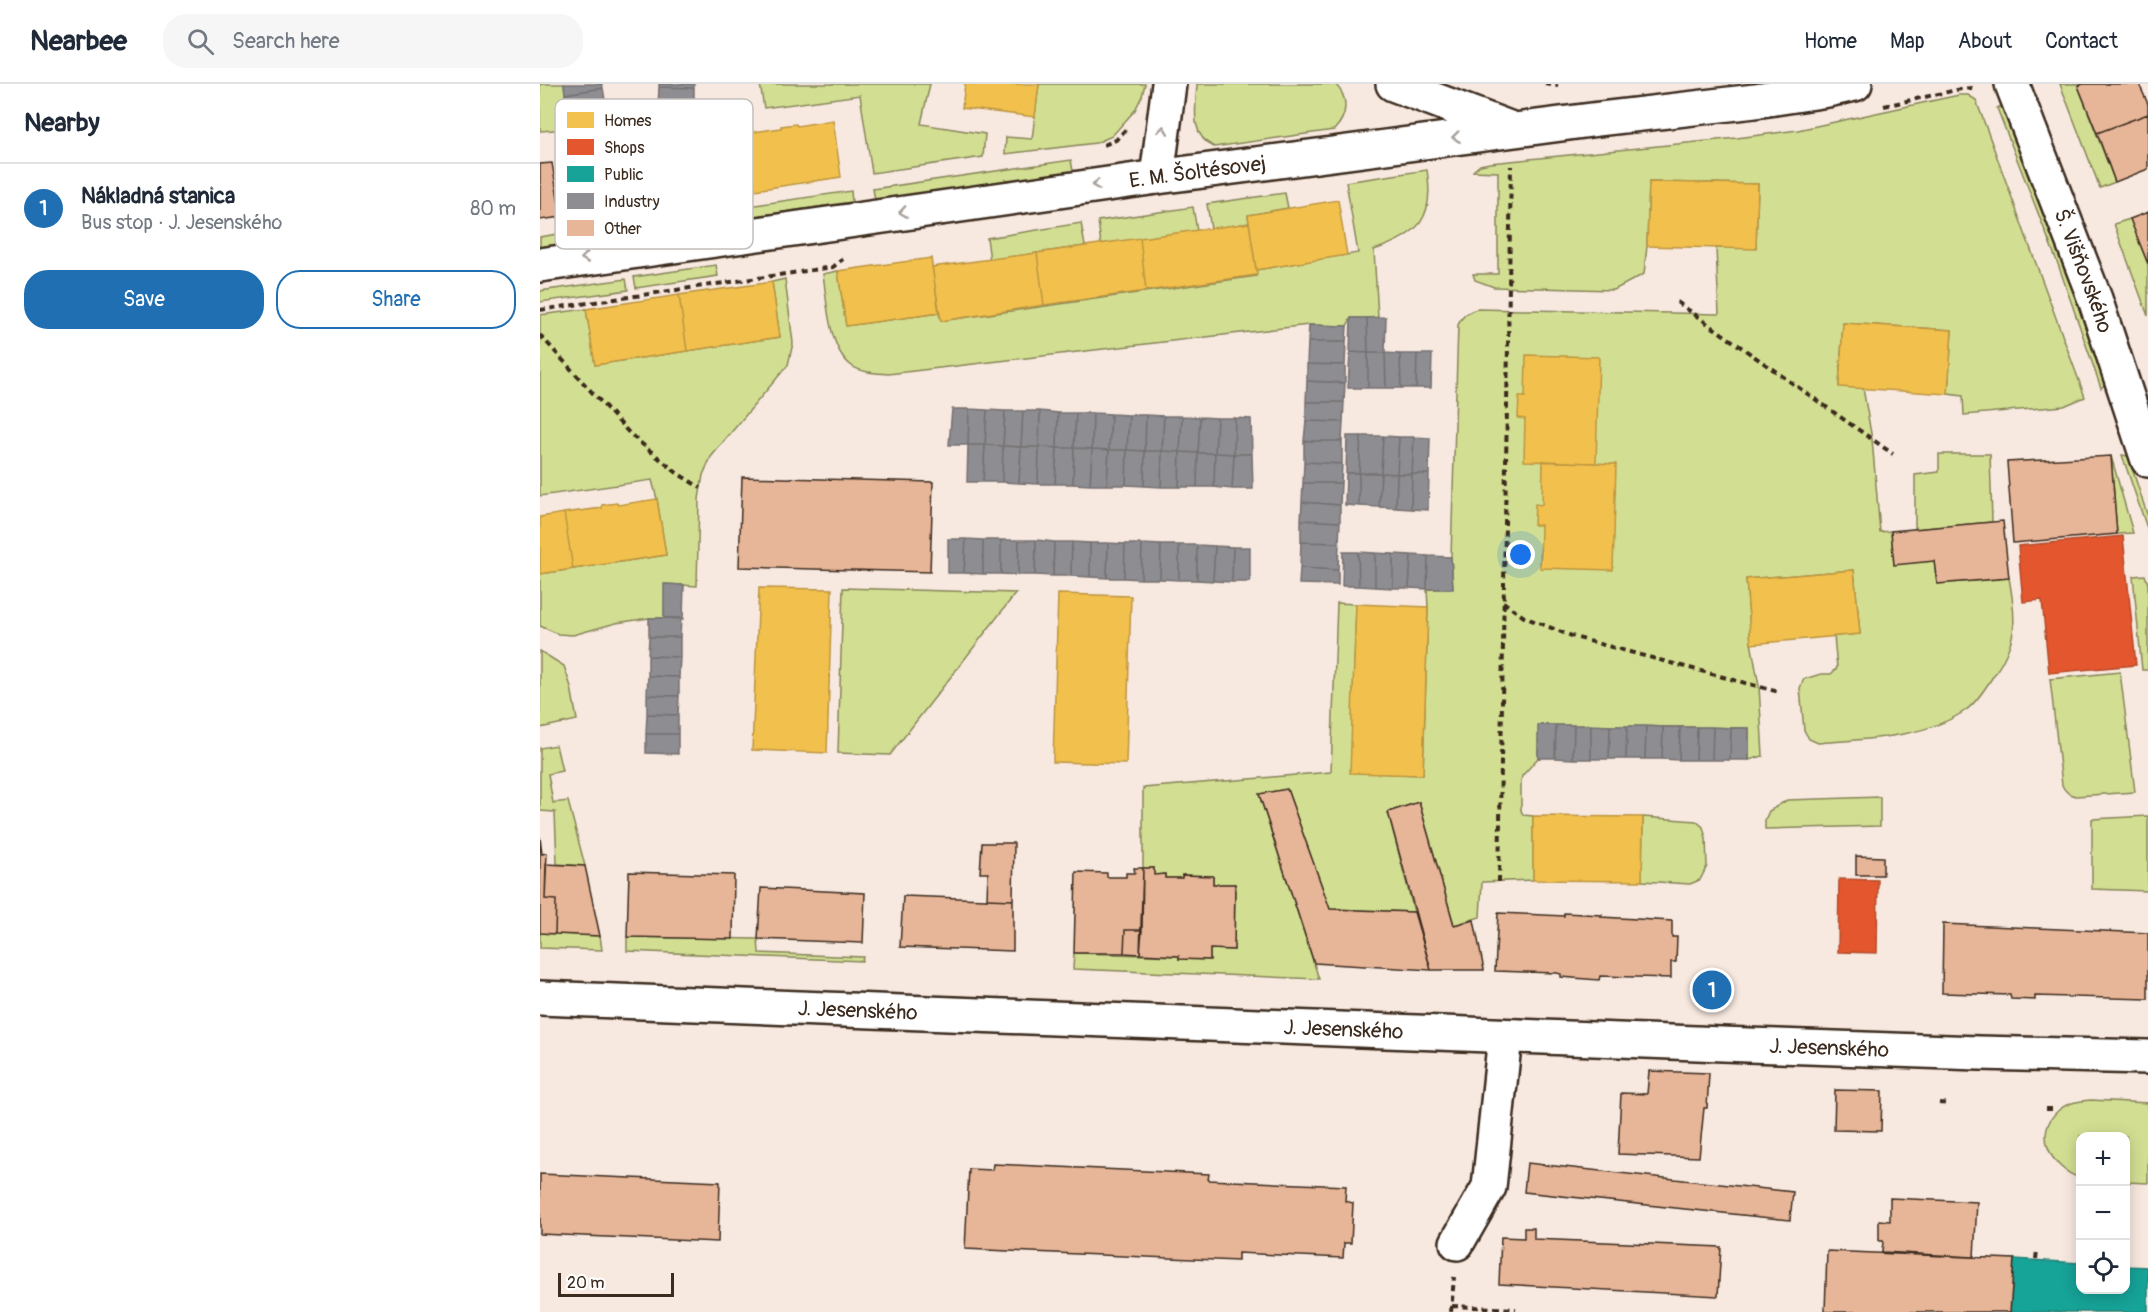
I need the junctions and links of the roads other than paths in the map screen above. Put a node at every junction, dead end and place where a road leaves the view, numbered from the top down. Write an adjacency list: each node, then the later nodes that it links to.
1 (1169, 84): 6 (street, one-way to 1)
2 (1394, 84): 5 (street)
3 (1855, 84): 5 (street, E. M. Šoltésovej)
4 (2012, 84): 10 (street, Š. Višňovského)
5 (1513, 145): 6 (street, E. M. Šoltésovej, one-way to 6)
6 (1156, 177): 7 (street, E. M. Šoltésovej, one-way to 7)
7 (753, 235)
8 (652, 249): 9 (street, E. M. Šoltésovej, one-way to 9)
9 (540, 265)
10 (2148, 460)
11 (540, 998): 12 (street, J. Jesenského)
12 (1505, 1036): 13 (street, J. Jesenského); 14 (street)
13 (2148, 1057)
14 (1457, 1243)

